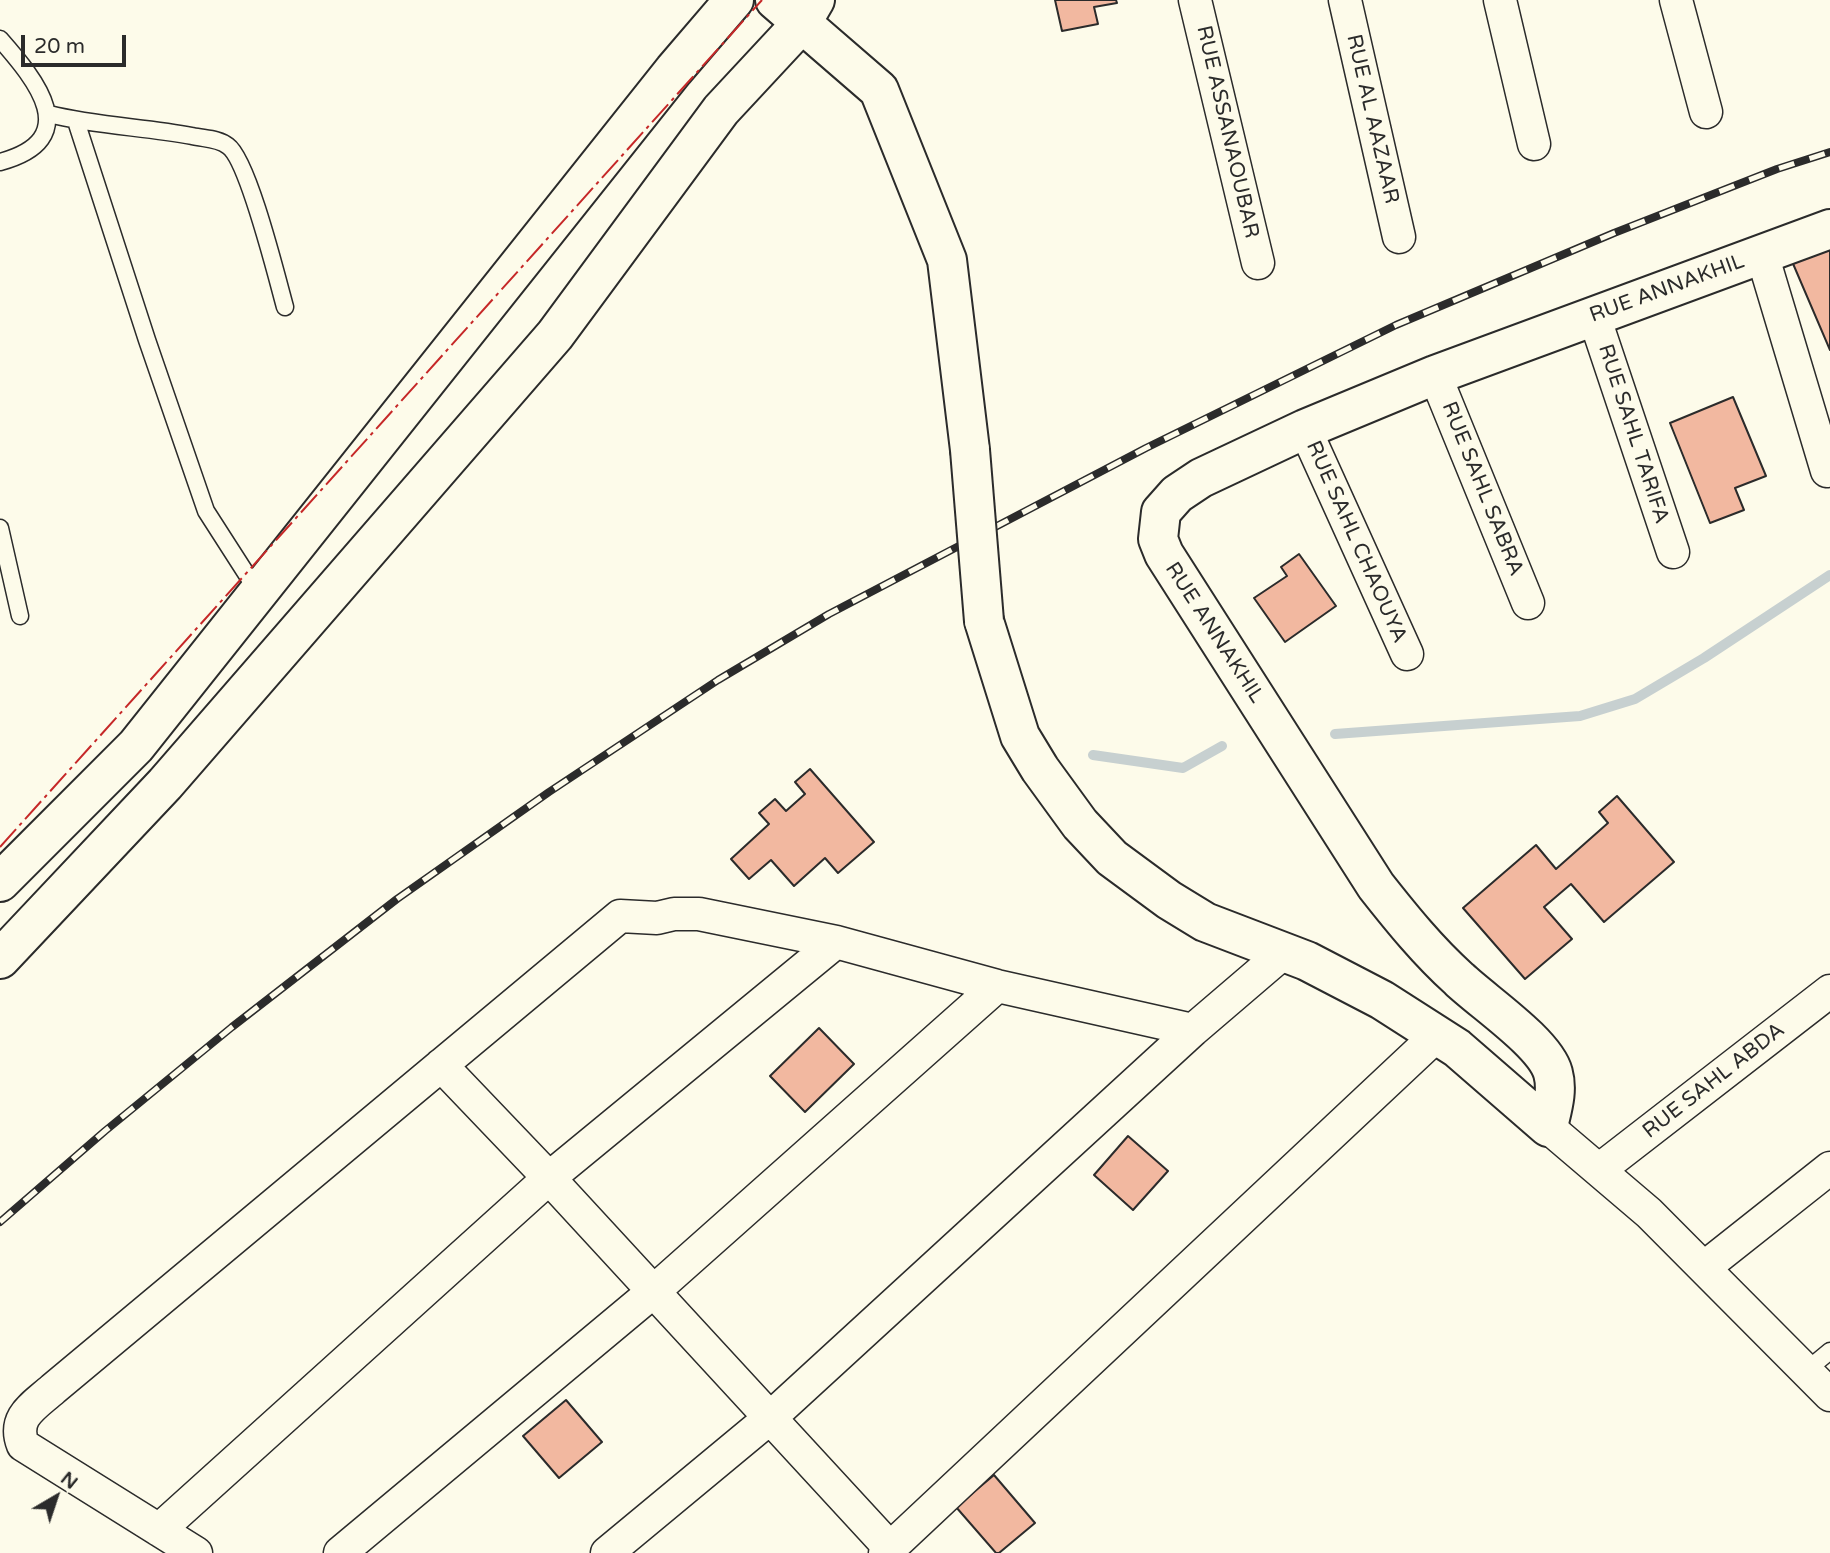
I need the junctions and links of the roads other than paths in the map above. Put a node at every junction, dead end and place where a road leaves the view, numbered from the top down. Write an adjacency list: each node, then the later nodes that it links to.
1 (734, 0): 24 (street)
2 (1195, 0): 16 (street, RUE ASSANAOUBAR)
3 (1345, 0): 14 (street, RUE AL AAZAAR)
4 (1500, 0): 11 (street)
5 (1676, 0): 8 (street)
6 (797, 8): 30 (street, bridge); 31 (street)
7 (0, 39): 9 (lane)
8 (1706, 112)
9 (49, 114): 10 (lane); 12 (lane)
10 (76, 121): 17 (lane); 24 (lane)
11 (1534, 144)
12 (0, 162)
13 (1830, 229): 15 (street, RUE ANNAKHIL)
14 (1399, 237)
15 (1762, 254): 18 (street, RUE ANNAKHIL); 21 (street)
16 (1258, 263)
17 (285, 307)
18 (1594, 316): 19 (street, RUE ANNAKHIL); 23 (street, RUE SAHL TARIFA)
19 (1435, 375): 20 (street, RUE ANNAKHIL); 25 (street, RUE SAHL SABRA)
20 (1305, 429): 27 (street, RUE SAHL CHAOUYA); 37 (street, RUE ANNAKHIL)
21 (1827, 471)
22 (0, 528): 26 (lane)
23 (1673, 552)
24 (258, 592): 28 (street)
25 (1528, 603)
26 (20, 617)
27 (1407, 654)
28 (0, 882)
29 (836, 942): 32 (street); 36 (street); 40 (street)
30 (1283, 953): 34 (street); 35 (street)
31 (0, 959)
32 (997, 986): 34 (street); 42 (street)
33 (1830, 991): 39 (street, RUE SAHL ABDA)
34 (1193, 1030): 45 (street)
35 (1437, 1035): 37 (street); 47 (street)
36 (441, 1065): 40 (street); 46 (street)
37 (1548, 1126): 39 (street)
38 (1830, 1168): 41 (street)
39 (1599, 1170): 41 (street)
40 (549, 1178): 42 (street); 46 (street)
41 (1705, 1267): 43 (street)
42 (654, 1291): 45 (street); 49 (street)
43 (1819, 1361): 44 (street)
44 (1830, 1395)
45 (771, 1417): 47 (street); 50 (street)
46 (159, 1530): 48 (street)
47 (887, 1551)
48 (196, 1553)
49 (340, 1553)
50 (607, 1553)

